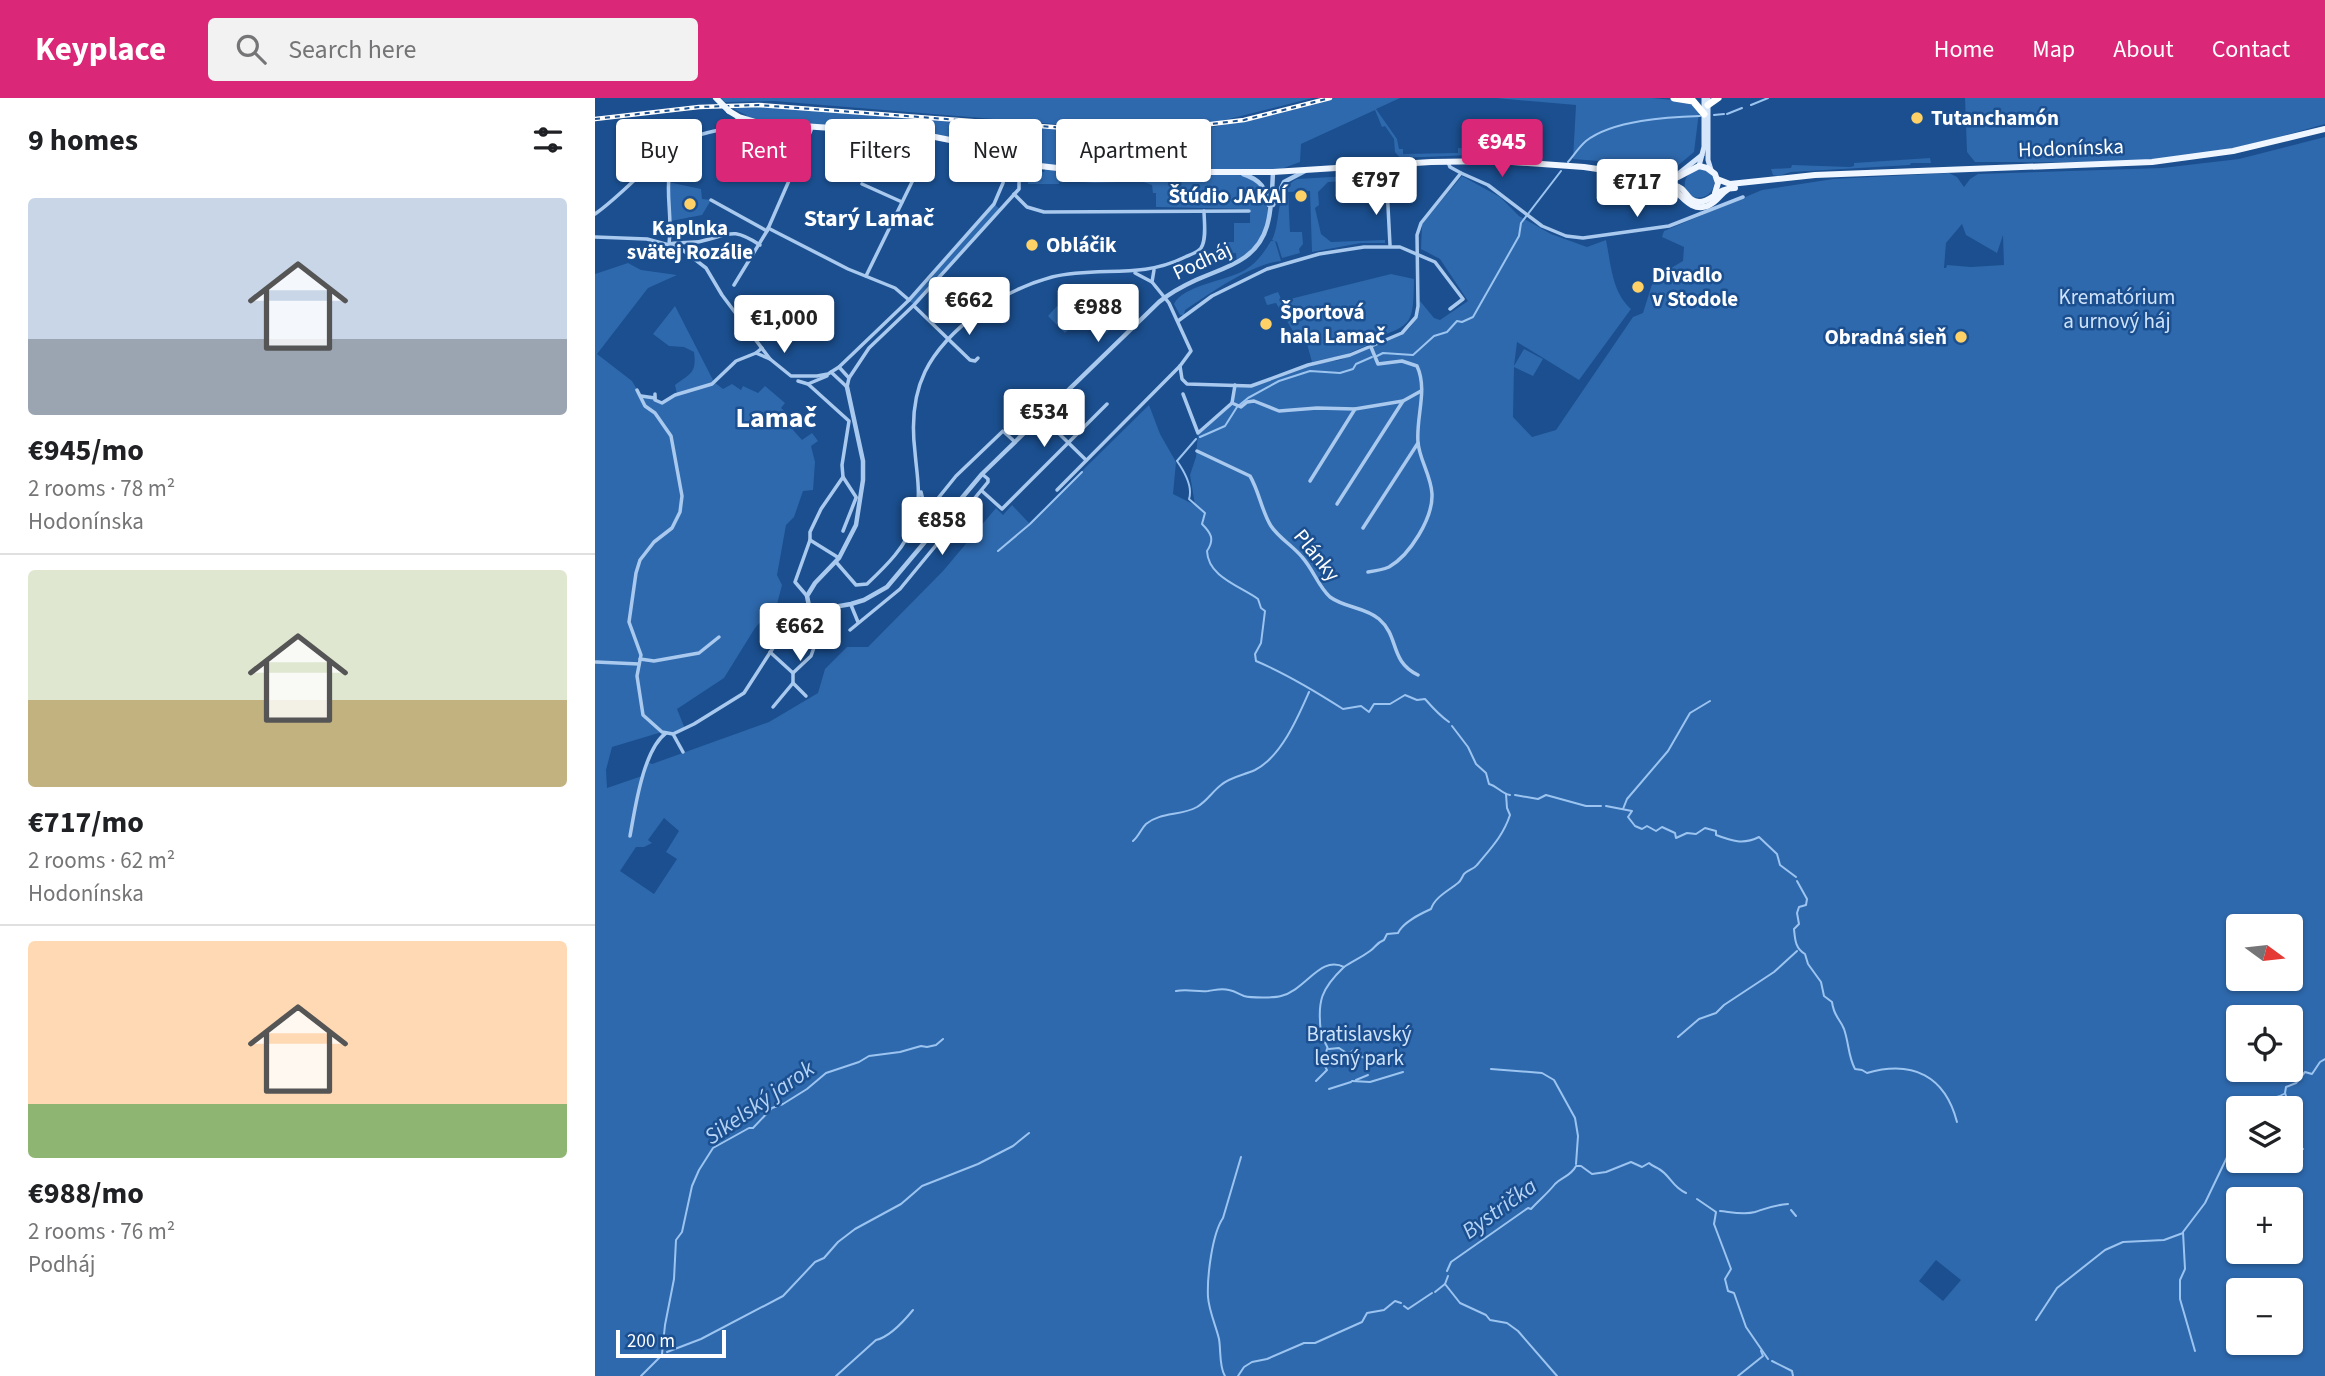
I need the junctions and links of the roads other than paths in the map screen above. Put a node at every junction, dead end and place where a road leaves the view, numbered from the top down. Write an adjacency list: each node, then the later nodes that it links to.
1 (716, 98): 5 (main road, bridge)
2 (1674, 98): 6 (highway)
3 (1718, 98): 4 (highway)
4 (1707, 100): 6 (main road)
5 (734, 116): 7 (street); 8 (street); 9 (main road, Hodonínska)
6 (1706, 116): 13 (main road); 19 (main road)
7 (733, 119)
8 (736, 119)
9 (744, 119)
10 (813, 126): 11 (main road, Hodonínska); 46 (street)
11 (825, 127)
12 (2325, 129): 24 (main road, Hodonínska)
13 (1703, 152): 18 (main road); 33 (main road)
14 (1448, 162): 15 (main road, Hodonínska); 23 (street); 33 (main road, Hodonínska)
15 (1409, 164): 16 (main road, Hodonínska); 26 (street)
16 (1392, 165): 20 (main road, Hodonínska); 26 (street)
17 (1042, 166): 21 (main road, Hodonínska)
18 (1699, 166): 19 (main road); 25 (main road, Hodonínska)
19 (1711, 170): 27 (main road)
20 (1306, 171): 22 (main road, Hodonínska); 44 (street)
21 (1236, 172): 22 (main road, Hodonínska); 44 (street)
22 (1272, 172): 44 (street, Podháj)
23 (1461, 173): 39 (street); 51 (street)
24 (1815, 174): 27 (main road, Hodonínska); 35 (main road, Hodonínska)
25 (1684, 175): 33 (main road, Hodonínska); 36 (main road)
26 (1390, 179): 50 (street)
27 (1717, 179): 37 (main road)
28 (633, 182): 45 (street)
29 (667, 182): 48 (street)
30 (912, 182): 41 (street)
31 (1002, 182): 58 (street)
32 (1021, 182): 38 (street)
33 (1667, 182): 35 (main road); 36 (main road, Hodonínska)
34 (862, 184): 41 (street)
35 (1733, 188): 37 (main road, Hodonínska)
36 (1683, 190): 37 (main road, Hodonínska)
37 (1715, 193)
38 (1014, 194): 42 (street); 59 (street)
39 (1743, 197)
40 (711, 200): 46 (street)
41 (902, 202): 54 (street)
42 (1204, 211): 43 (street); 52 (street)
43 (1249, 211)
44 (1270, 213): 57 (street, Podháj)
45 (595, 215)
46 (767, 230): 49 (street); 54 (street)
47 (595, 237): 48 (street)
48 (669, 244): 49 (street); 64 (street)
49 (760, 245): 56 (street)
50 (1390, 245): 51 (street); 61 (street)
51 (1418, 255): 60 (street); 63 (street)
52 (1154, 270): 53 (street); 55 (street)
53 (1133, 272): 55 (street); 62 (street)
54 (866, 276): 58 (street)
55 (1152, 282): 57 (street)
56 (734, 285)
57 (1165, 297): 61 (street); 84 (street, Podháj)
58 (909, 300): 59 (street); 69 (street)
59 (914, 305): 62 (street); 71 (street)
60 (1450, 309)
61 (1178, 321): 68 (street)
62 (948, 339): 66 (street); 94 (street)
63 (1371, 347): 74 (street); 77 (street, Plánky)
64 (763, 348): 65 (street); 67 (street)
65 (756, 353): 67 (street); 79 (street)
66 (978, 358)
67 (771, 359): 70 (street)
68 (1180, 366): 74 (street); 90 (street)
69 (839, 367): 70 (street); 71 (street)
70 (830, 373): 73 (street); 75 (street)
71 (849, 377): 75 (street)
72 (798, 381): 73 (street)
73 (808, 384): 85 (street)
74 (1235, 386): 82 (street)
75 (847, 387): 85 (street)
76 (637, 390): 79 (street)
77 (1422, 391): 80 (street); 88 (street, Plánky)
78 (1183, 394): 82 (street)
79 (641, 396): 117 (street)
80 (1403, 401): 83 (street); 98 (street)
81 (1107, 404): 87 (street)
82 (1236, 405): 83 (street)
83 (1355, 409): 93 (street)
84 (1041, 416): 86 (street, Podháj); 87 (street)
85 (851, 420): 92 (street); 97 (street)
86 (1014, 441): 91 (street, Podháj); 99 (street)
87 (1067, 442): 90 (street); 95 (street)
88 (1418, 443): 103 (street, Plánky); 107 (street, Plánky)
89 (1197, 451): 119 (street, Plánky)
90 (1086, 460): 96 (street)
91 (982, 474): 95 (street); 102 (street, Podháj)
92 (843, 477): 97 (street); 105 (street)
93 (1310, 481)
94 (920, 489): 99 (street); 100 (street)
95 (981, 490): 111 (street)
96 (1057, 491)
97 (859, 498): 104 (street); 106 (street)
98 (1336, 504)
99 (927, 512): 101 (street)
100 (915, 520): 101 (street); 106 (street)
101 (928, 521): 102 (street)
102 (937, 528): 109 (street, Podháj)
103 (1363, 528)
104 (843, 531)
105 (810, 540): 106 (street); 108 (street)
106 (837, 560): 108 (street)
107 (1367, 572)
108 (807, 596): 110 (street)
109 (851, 604): 110 (street, Podháj); 111 (street)
110 (811, 608): 115 (street)
111 (858, 622): 113 (street)
112 (822, 625): 118 (street)
113 (850, 630)
114 (719, 637): 117 (street)
115 (770, 652): 118 (street); 124 (street)
116 (596, 662): 117 (street)
117 (640, 662): 123 (street)
118 (793, 673): 120 (street)
119 (1417, 675)
120 (793, 683): 121 (street); 122 (street)
121 (806, 696)
122 (773, 707)
123 (666, 733): 124 (street); 126 (street)
124 (673, 734): 125 (street)
125 (683, 752)
126 (630, 836)

